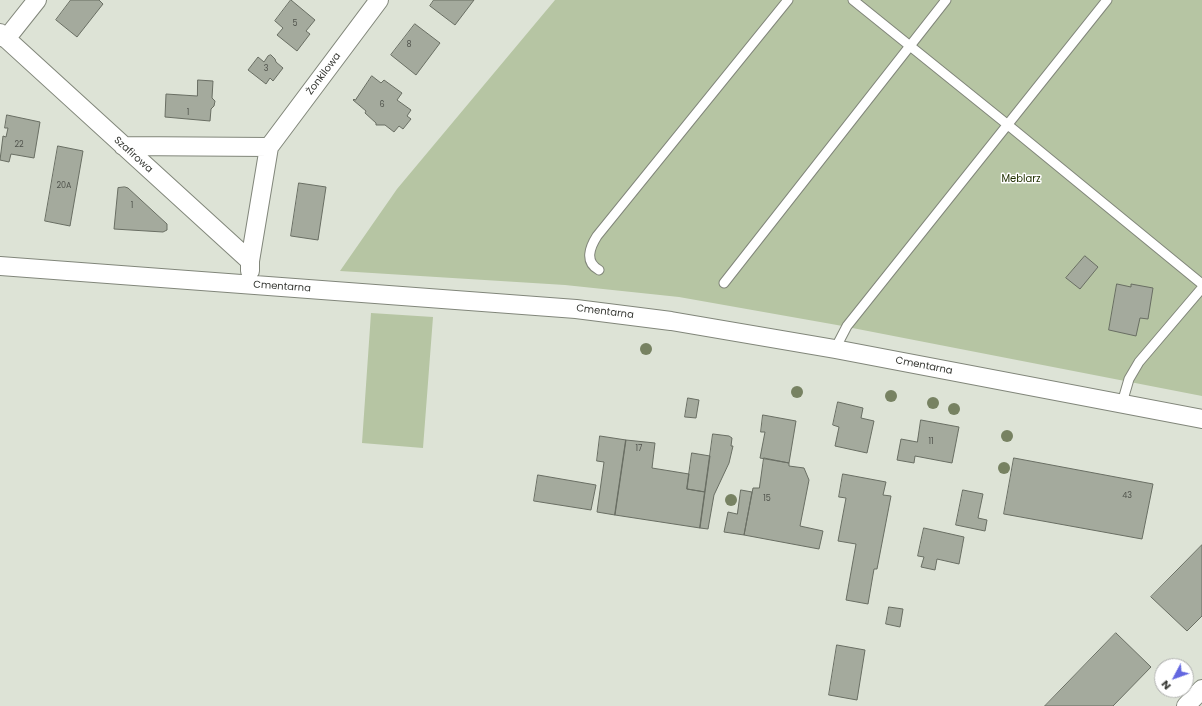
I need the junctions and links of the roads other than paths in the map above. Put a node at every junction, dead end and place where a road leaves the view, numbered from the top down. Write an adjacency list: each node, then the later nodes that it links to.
1 (37, 0): 7 (street)
2 (379, 0): 11 (street, Żonkilowa)
3 (788, 0): 14 (lane)
4 (853, 0): 8 (lane)
5 (946, 0): 8 (lane)
6 (1106, 0): 9 (lane)
7 (3, 36): 10 (street, Szafirowa)
8 (910, 46): 9 (lane); 15 (lane)
9 (1008, 125): 16 (lane); 19 (lane)
10 (123, 146): 11 (street); 12 (street, Szafirowa)
11 (269, 147): 12 (street, Żonkilowa)
12 (250, 261): 17 (street)
13 (0, 266): 17 (street, Cmentarna)
14 (599, 270)
15 (724, 283)
16 (1202, 284)
17 (250, 285): 19 (street, Cmentarna)
18 (1202, 288): 20 (lane)
19 (835, 349): 20 (street, Cmentarna)
20 (1122, 403): 21 (street, Cmentarna)
21 (1202, 419)
22 (1202, 689): 23 (street)
23 (1186, 706)

